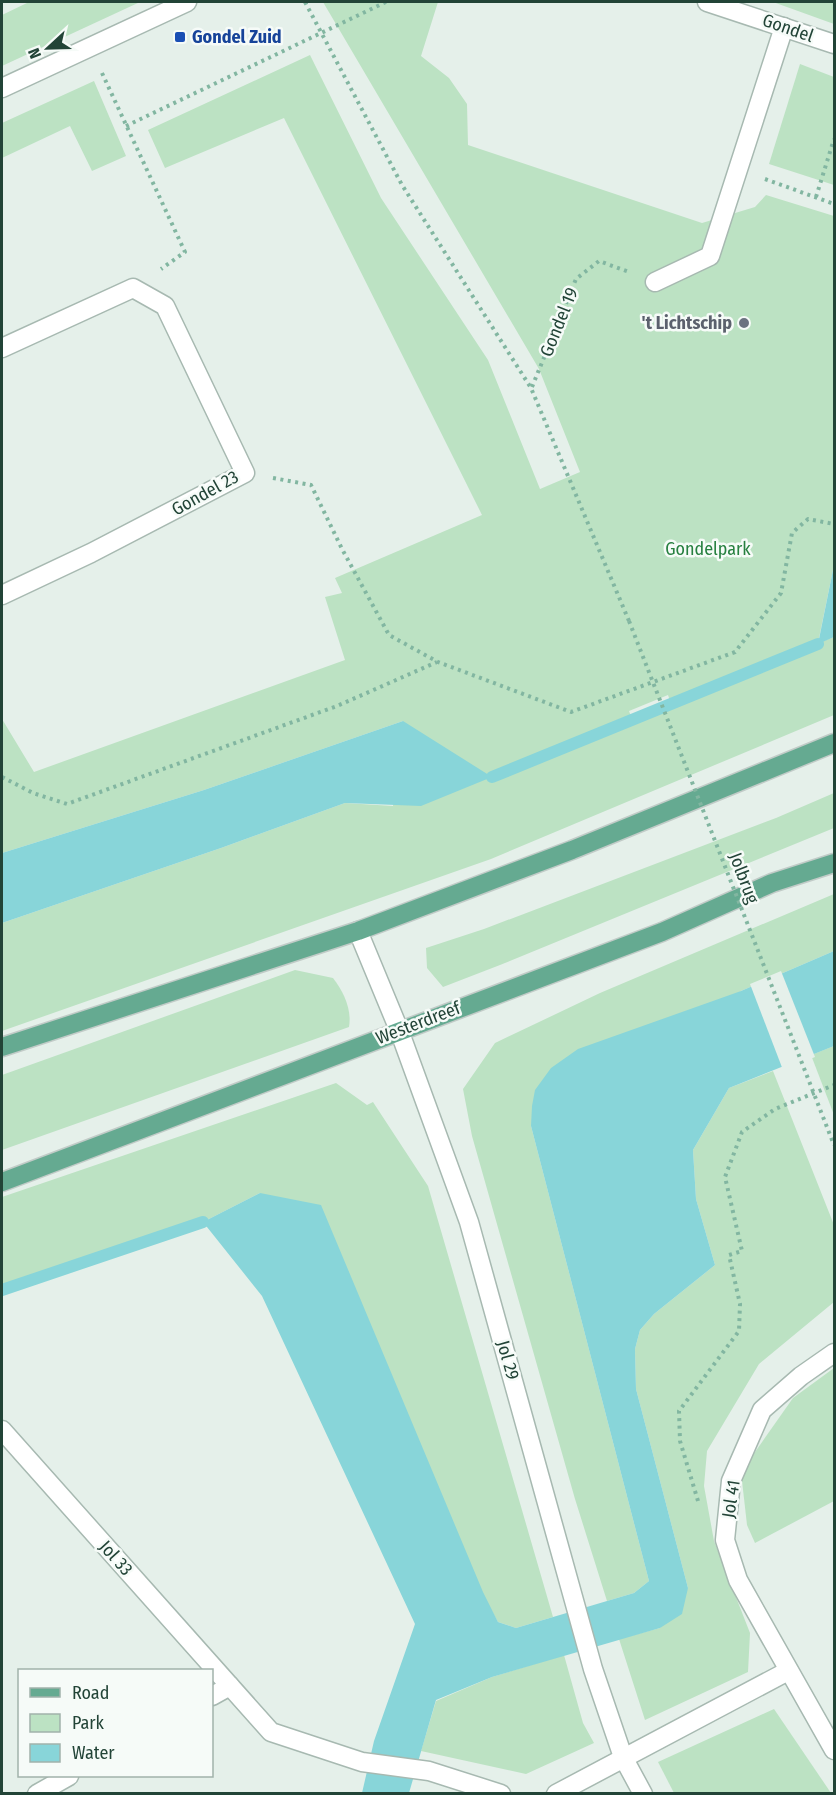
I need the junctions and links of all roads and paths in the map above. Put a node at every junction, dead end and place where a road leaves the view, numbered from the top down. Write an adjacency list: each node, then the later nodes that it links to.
1 (187, 2): 8 (street)
2 (304, 2): 6 (path, Jolbrug)
3 (386, 2): 6 (path)
4 (707, 2): 5 (street, Gondel)
5 (784, 27): 7 (street, Gondel); 12 (street)
6 (320, 34): 10 (path); 18 (path, Jolbrug)
7 (834, 44)
8 (91, 46): 9 (street); 10 (path)
9 (2, 88)
10 (126, 126): 16 (path)
11 (834, 139): 13 (path)
12 (738, 169): 13 (path); 15 (street)
13 (816, 197): 14 (path)
14 (834, 204)
15 (655, 282): 18 (path, Gondel 19)
16 (133, 288): 17 (street); 19 (street, Gondel 23)
17 (2, 348)
18 (531, 388): 30 (path, Jolbrug, bridge)
19 (245, 473): 21 (street, Gondel 23); 22 (path)
20 (834, 524): 22 (path)
21 (2, 595)
22 (438, 662): 24 (path)
23 (834, 743): 26 (main road)
24 (2, 777)
25 (834, 863): 27 (main road, Westerdreef)
26 (358, 931): 27 (street, Jol 29); 28 (main road)
27 (399, 1030): 31 (main road, Westerdreef); 39 (street, Jol 29)
28 (2, 1047)
29 (834, 1085): 34 (path)
30 (834, 1145)
31 (2, 1182)
32 (834, 1353): 34 (street, Jol 41)
33 (2, 1430): 36 (street, Jol 33)
34 (727, 1521): 35 (street, Jol 41)
35 (788, 1671): 38 (street, Jol 41); 39 (street)
36 (230, 1686): 37 (street); 42 (street, Jol 33)
37 (213, 1695)
38 (834, 1750)
39 (623, 1756): 43 (street); 44 (street, Jol 29)
40 (67, 1777): 41 (street)
41 (37, 1794)
42 (501, 1794)
43 (555, 1794)
44 (643, 1794)

